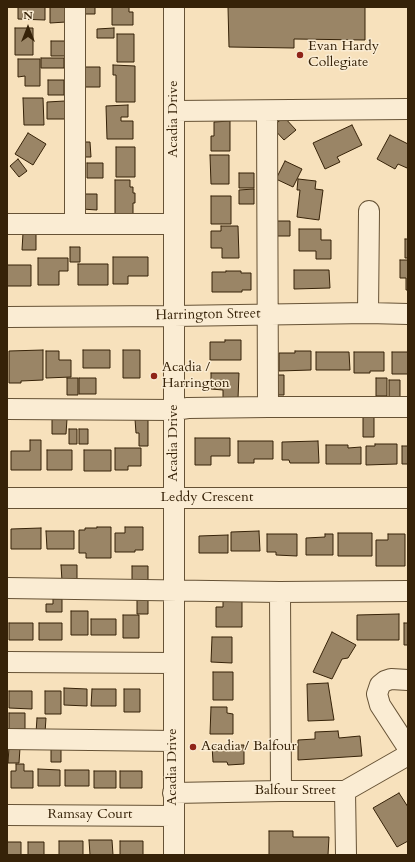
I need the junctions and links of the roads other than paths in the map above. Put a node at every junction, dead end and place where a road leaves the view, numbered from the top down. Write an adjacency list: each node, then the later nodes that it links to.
1 (75, 7): 8 (street)
2 (174, 7): 4 (street, Acadia Drive)
3 (408, 109): 5 (street)
4 (174, 110): 5 (street); 9 (street, Acadia Drive)
5 (267, 110): 11 (street)
6 (369, 211): 10 (street)
7 (7, 224): 8 (street)
8 (75, 224): 9 (street)
9 (174, 224): 14 (street, Acadia Drive)
10 (368, 313): 11 (street, Harrington Street); 12 (street, Harrington Street)
11 (267, 314): 14 (street, Harrington Street); 15 (street)
12 (408, 314)
13 (7, 316): 14 (street, Harrington Street)
14 (174, 316): 18 (street, Acadia Drive)
15 (268, 407): 16 (street); 18 (street)
16 (408, 407)
17 (7, 409): 18 (street)
18 (174, 410): 20 (street, Acadia Drive)
19 (7, 498): 20 (street, Leddy Crescent)
20 (174, 498): 21 (street, Leddy Crescent); 23 (street, Acadia Drive)
21 (408, 498)
22 (7, 588): 23 (street)
23 (174, 591): 25 (street); 27 (street, Acadia Drive)
24 (408, 591): 25 (street)
25 (280, 592): 33 (street)
26 (7, 662): 27 (street)
27 (173, 664): 30 (street, Acadia Drive)
28 (408, 680): 31 (street)
29 (7, 739): 30 (street)
30 (174, 741): 35 (street, Acadia Drive)
31 (408, 748)
32 (408, 755): 34 (street, Balfour Street)
33 (281, 791): 34 (street, Balfour Street); 35 (street, Balfour Street)
34 (345, 791): 39 (street)
35 (173, 793): 37 (street, Acadia Drive)
36 (7, 815): 37 (street, Ramsay Court)
37 (174, 816): 38 (street, Acadia Drive)
38 (174, 855)
39 (346, 855)

